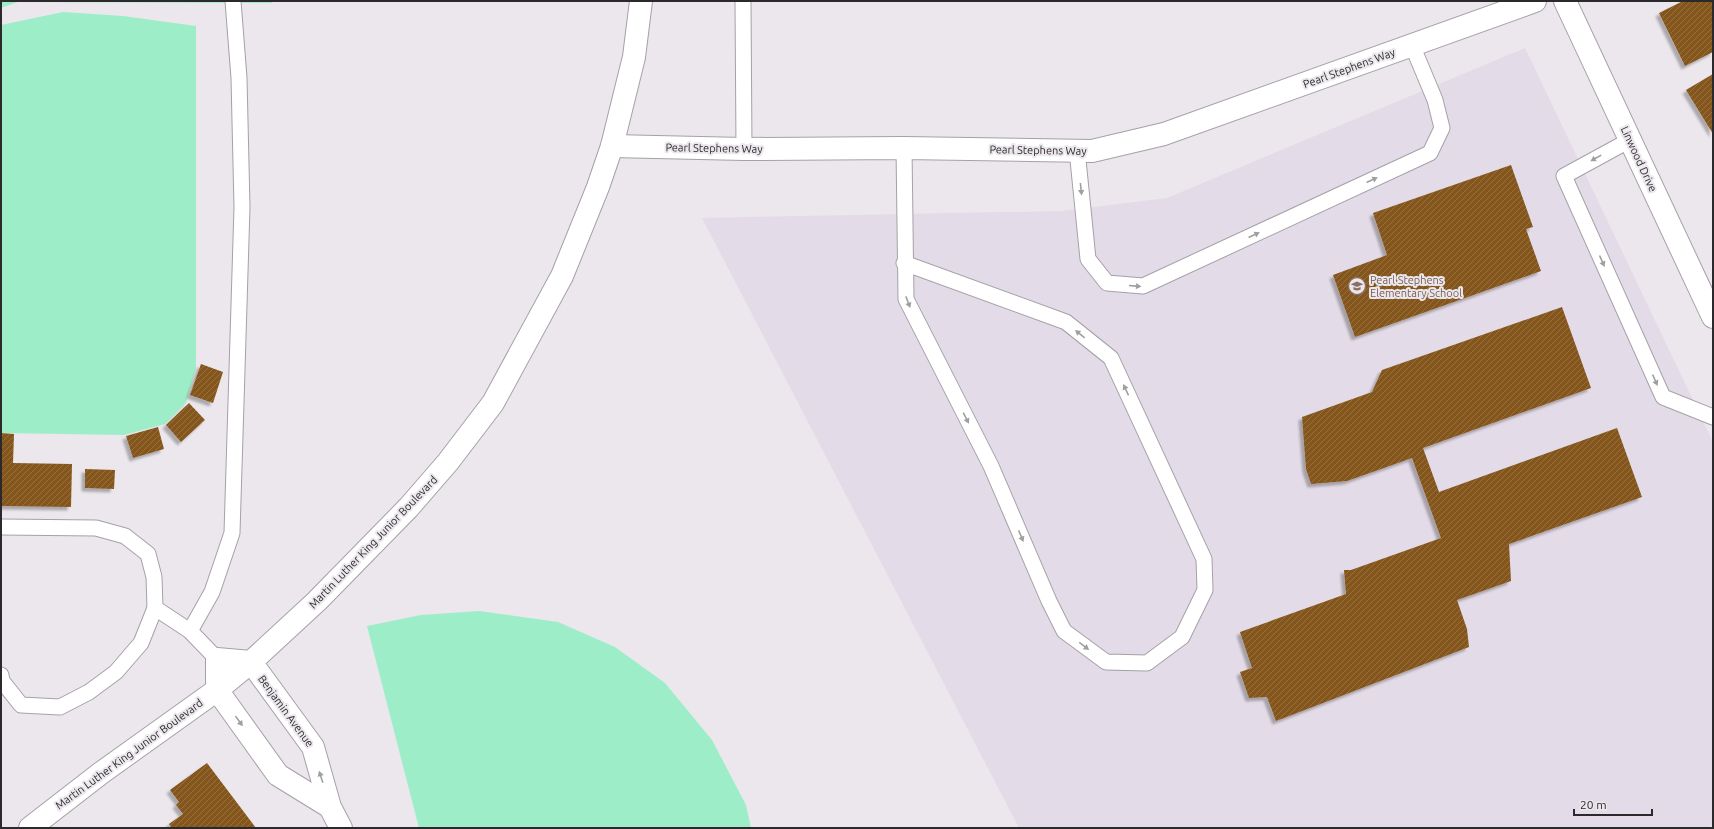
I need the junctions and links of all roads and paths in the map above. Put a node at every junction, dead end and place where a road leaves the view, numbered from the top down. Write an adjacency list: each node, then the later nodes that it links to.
1 (233, 1): 17 (lane)
2 (641, 1): 8 (street, Martin Luther King Junior Boulevard)
3 (743, 1): 10 (lane)
4 (1536, 1): 6 (street, Pearl Stephens Way)
5 (1565, 1): 7 (street, Linwood Drive)
6 (1412, 45): 11 (street, Pearl Stephens Way); 11 (lane, one-way to 6)
7 (1630, 140): 13 (street, Linwood Drive); 14 (lane, one-way to 14)
8 (612, 146): 10 (street, Pearl Stephens Way); 19 (street, Martin Luther King Junior Boulevard)
9 (904, 148): 10 (street, Pearl Stephens Way); 11 (street, Pearl Stephens Way); 12 (lane)
10 (744, 149)
11 (1077, 150)
12 (904, 263): 12 (lane, one-way to 12)
13 (1713, 317)
14 (1713, 417)
15 (1, 527): 16 (lane)
16 (155, 608): 17 (lane); 20 (lane)
17 (190, 631): 18 (lane)
18 (217, 659): 19 (street); 21 (street)
19 (251, 662): 21 (street, Martin Luther King Junior Boulevard); 22 (street, Benjamin Avenue, one-way to 19)
20 (1, 675)
21 (217, 690): 22 (street, one-way to 22); 23 (street, Martin Luther King Junior Boulevard)
22 (330, 807): 24 (street, Benjamin Avenue)
23 (30, 828)
24 (341, 828)

